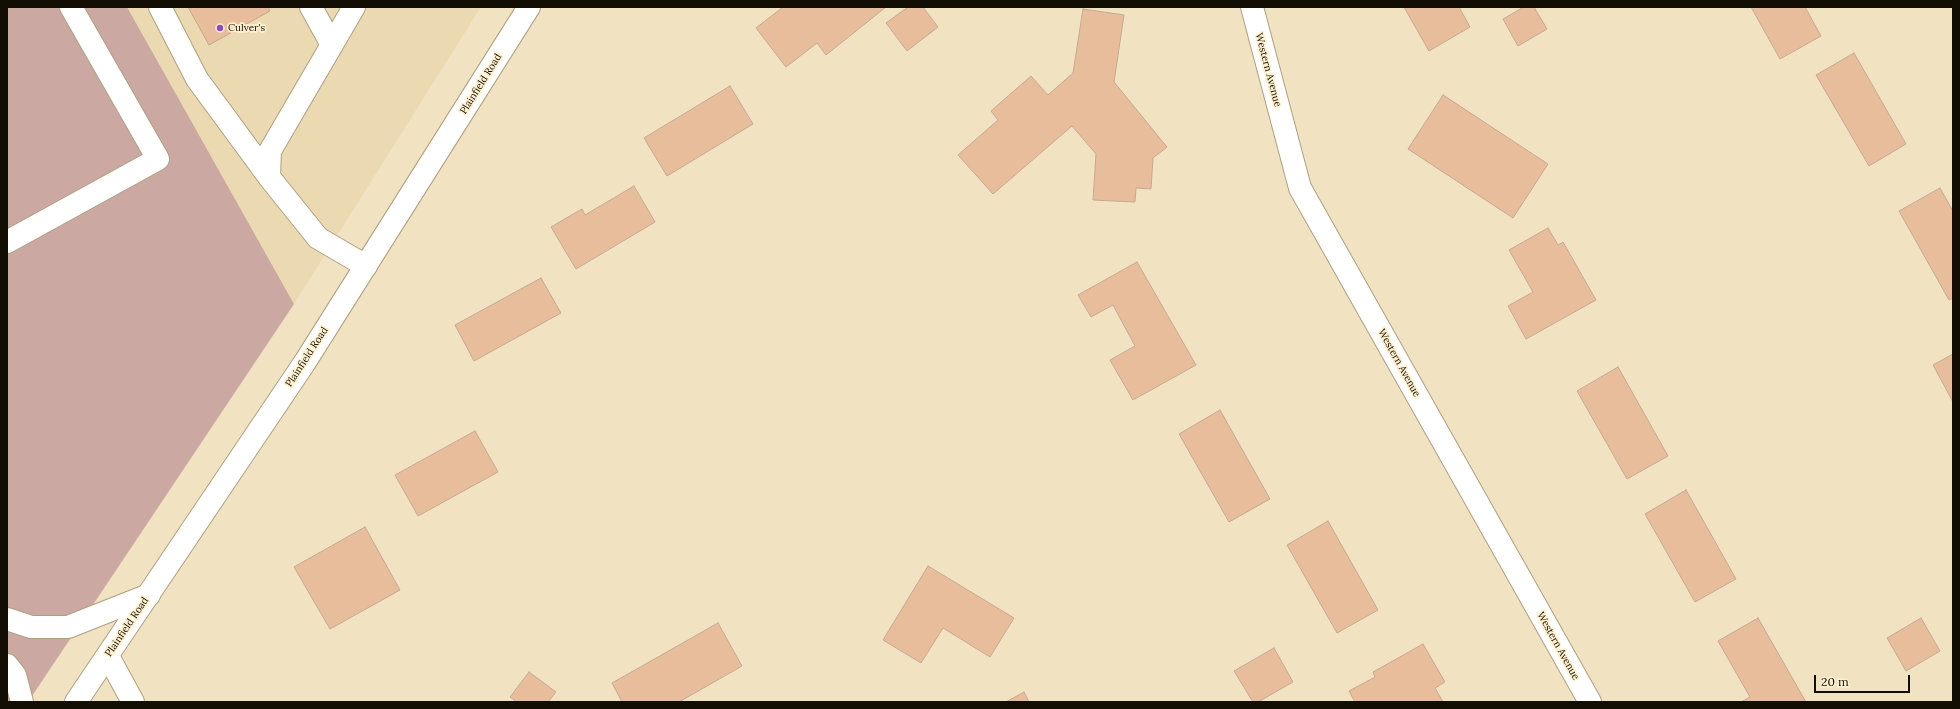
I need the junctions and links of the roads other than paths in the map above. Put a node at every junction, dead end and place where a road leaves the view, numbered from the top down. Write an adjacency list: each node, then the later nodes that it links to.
1 (71, 7): 9 (main road)
2 (160, 7): 8 (main road)
3 (311, 7): 7 (main road)
4 (354, 7): 7 (main road)
5 (529, 7): 10 (main road, Plainfield Road)
6 (1252, 7): 18 (main road, Western Avenue)
7 (332, 45): 8 (main road)
8 (269, 177): 10 (main road)
9 (7, 242)
10 (366, 266): 11 (main road, Plainfield Road)
11 (149, 595): 12 (main road); 13 (main road, Plainfield Road)
12 (7, 619)
13 (108, 656): 16 (main road, Plainfield Road); 17 (main road)
14 (7, 665): 15 (main road)
15 (22, 702)
16 (76, 702)
17 (133, 702)
18 (1590, 702)

